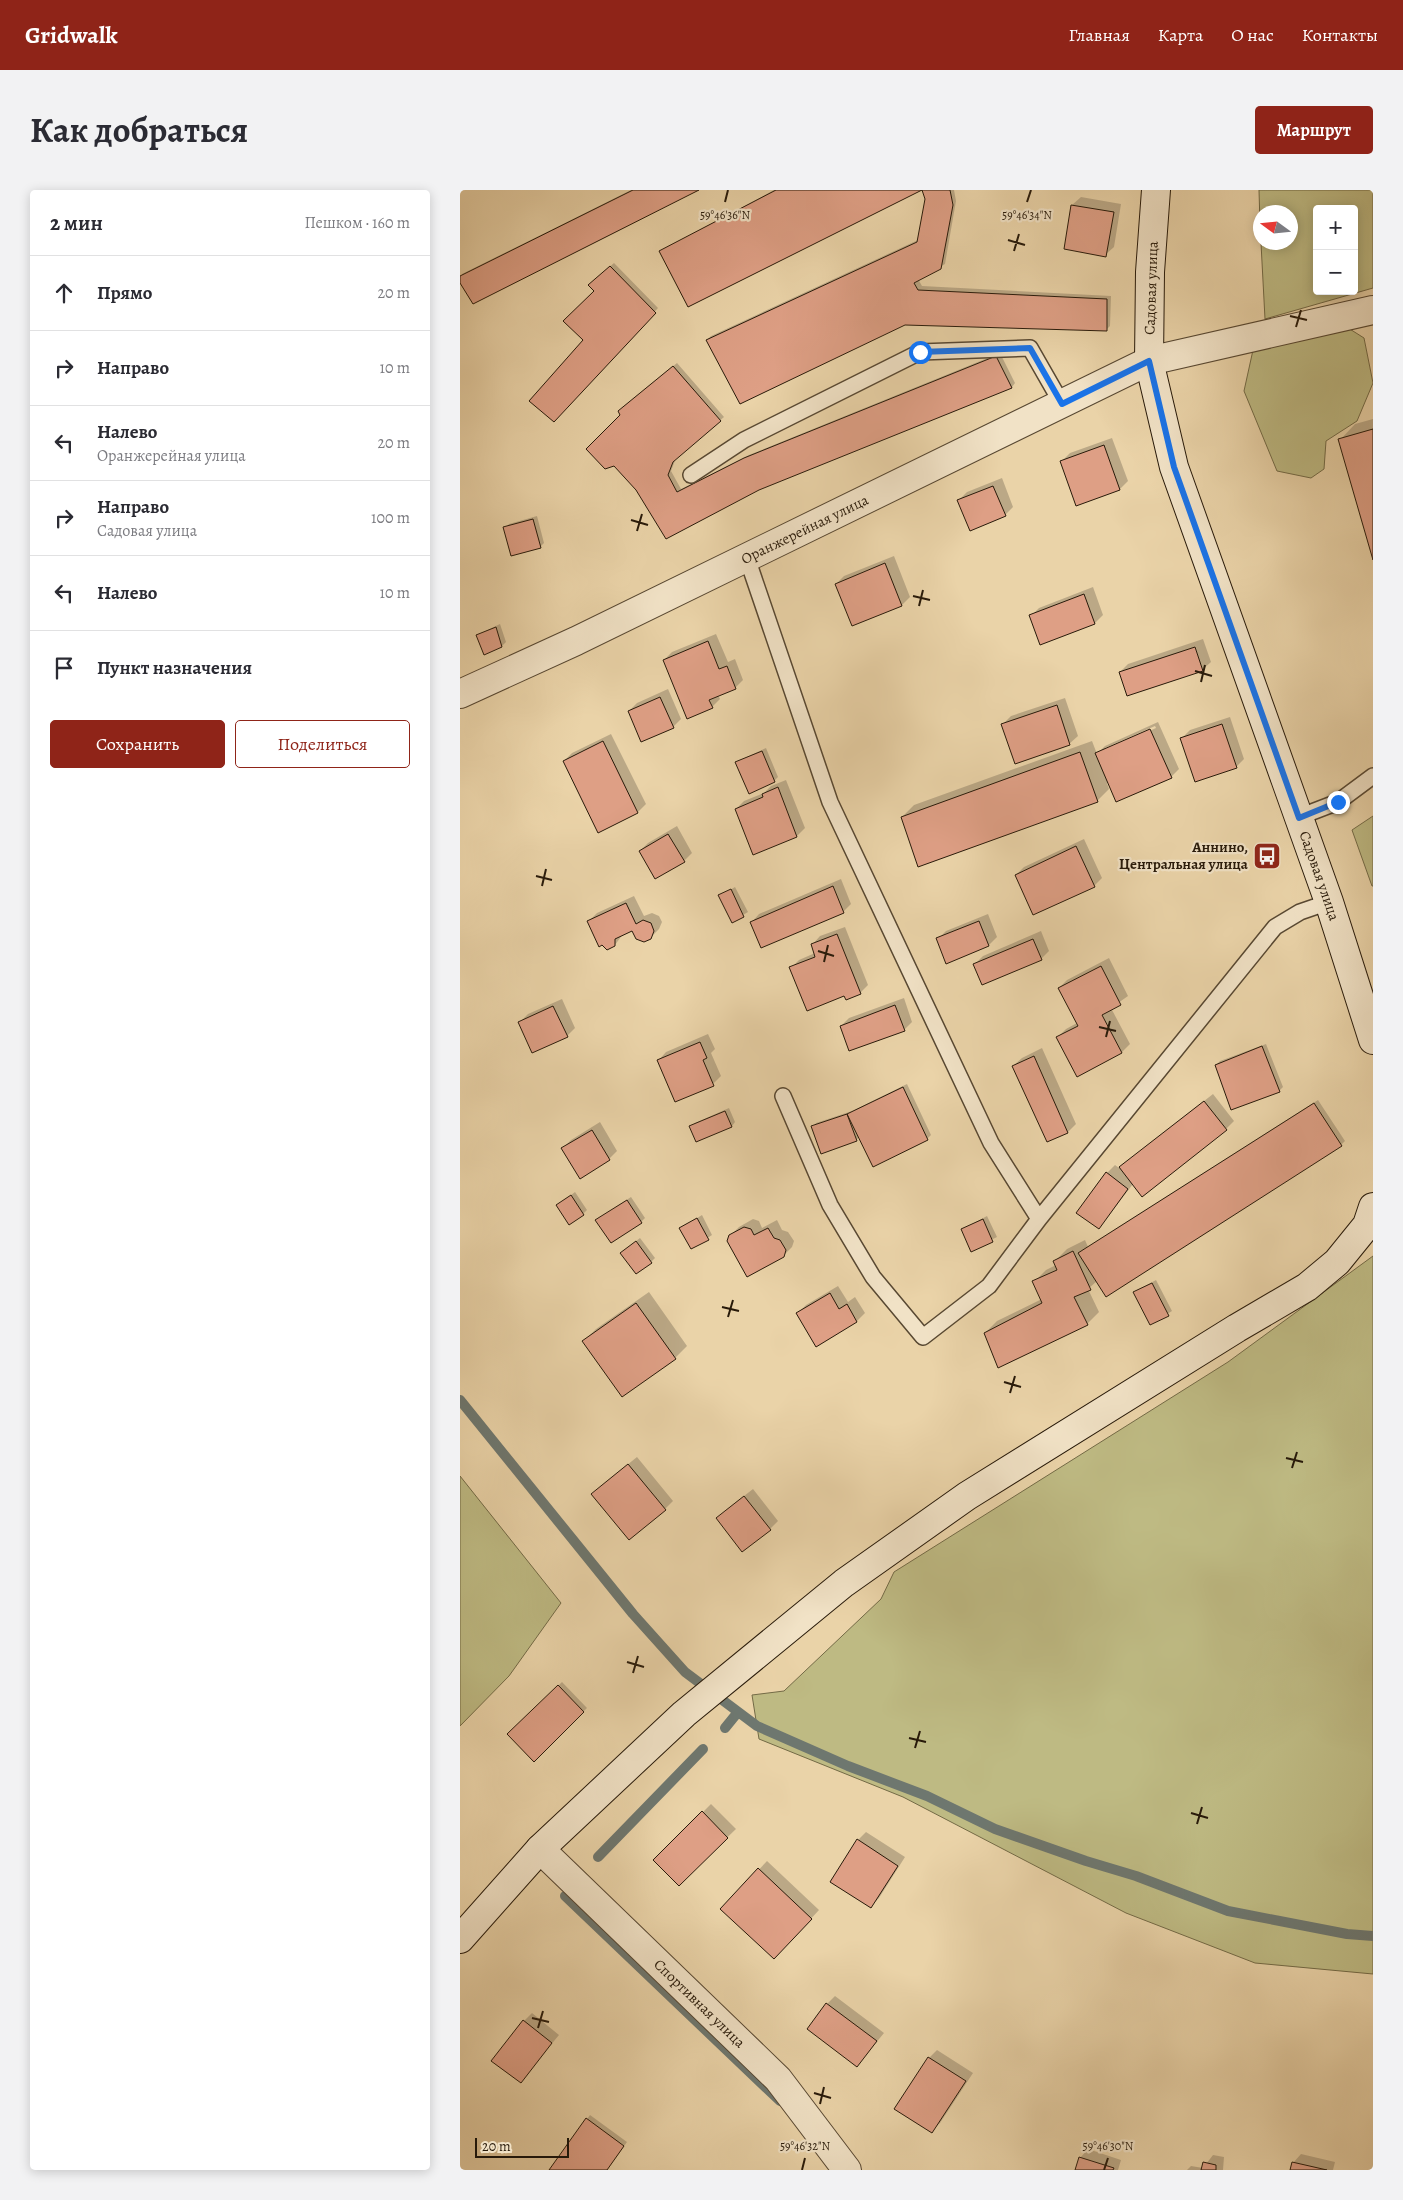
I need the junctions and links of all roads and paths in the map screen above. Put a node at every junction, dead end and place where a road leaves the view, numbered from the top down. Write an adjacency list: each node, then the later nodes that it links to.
1 (1156, 190): 3 (main road, Садовая улица)
2 (1372, 312): 3 (main road, Оранжерейная улица)
3 (1149, 361): 4 (main road, Оранжерейная улица); 9 (main road, Садовая улица)
4 (1062, 404): 5 (lane); 6 (main road, Оранжерейная улица)
5 (691, 475)
6 (746, 558): 7 (main road, Оранжерейная улица); 14 (lane)
7 (460, 694)
8 (1373, 776): 9 (lane)
9 (1299, 818): 10 (main road, Садовая улица)
10 (1329, 902): 11 (main road, Садовая улица); 14 (lane)
11 (1373, 1040)
12 (783, 1096): 14 (lane)
13 (1373, 1207): 15 (main road)
14 (1039, 1219)
15 (540, 1849): 16 (main road); 17 (main road, Спортивная улица)
16 (460, 1939)
17 (847, 2170)

